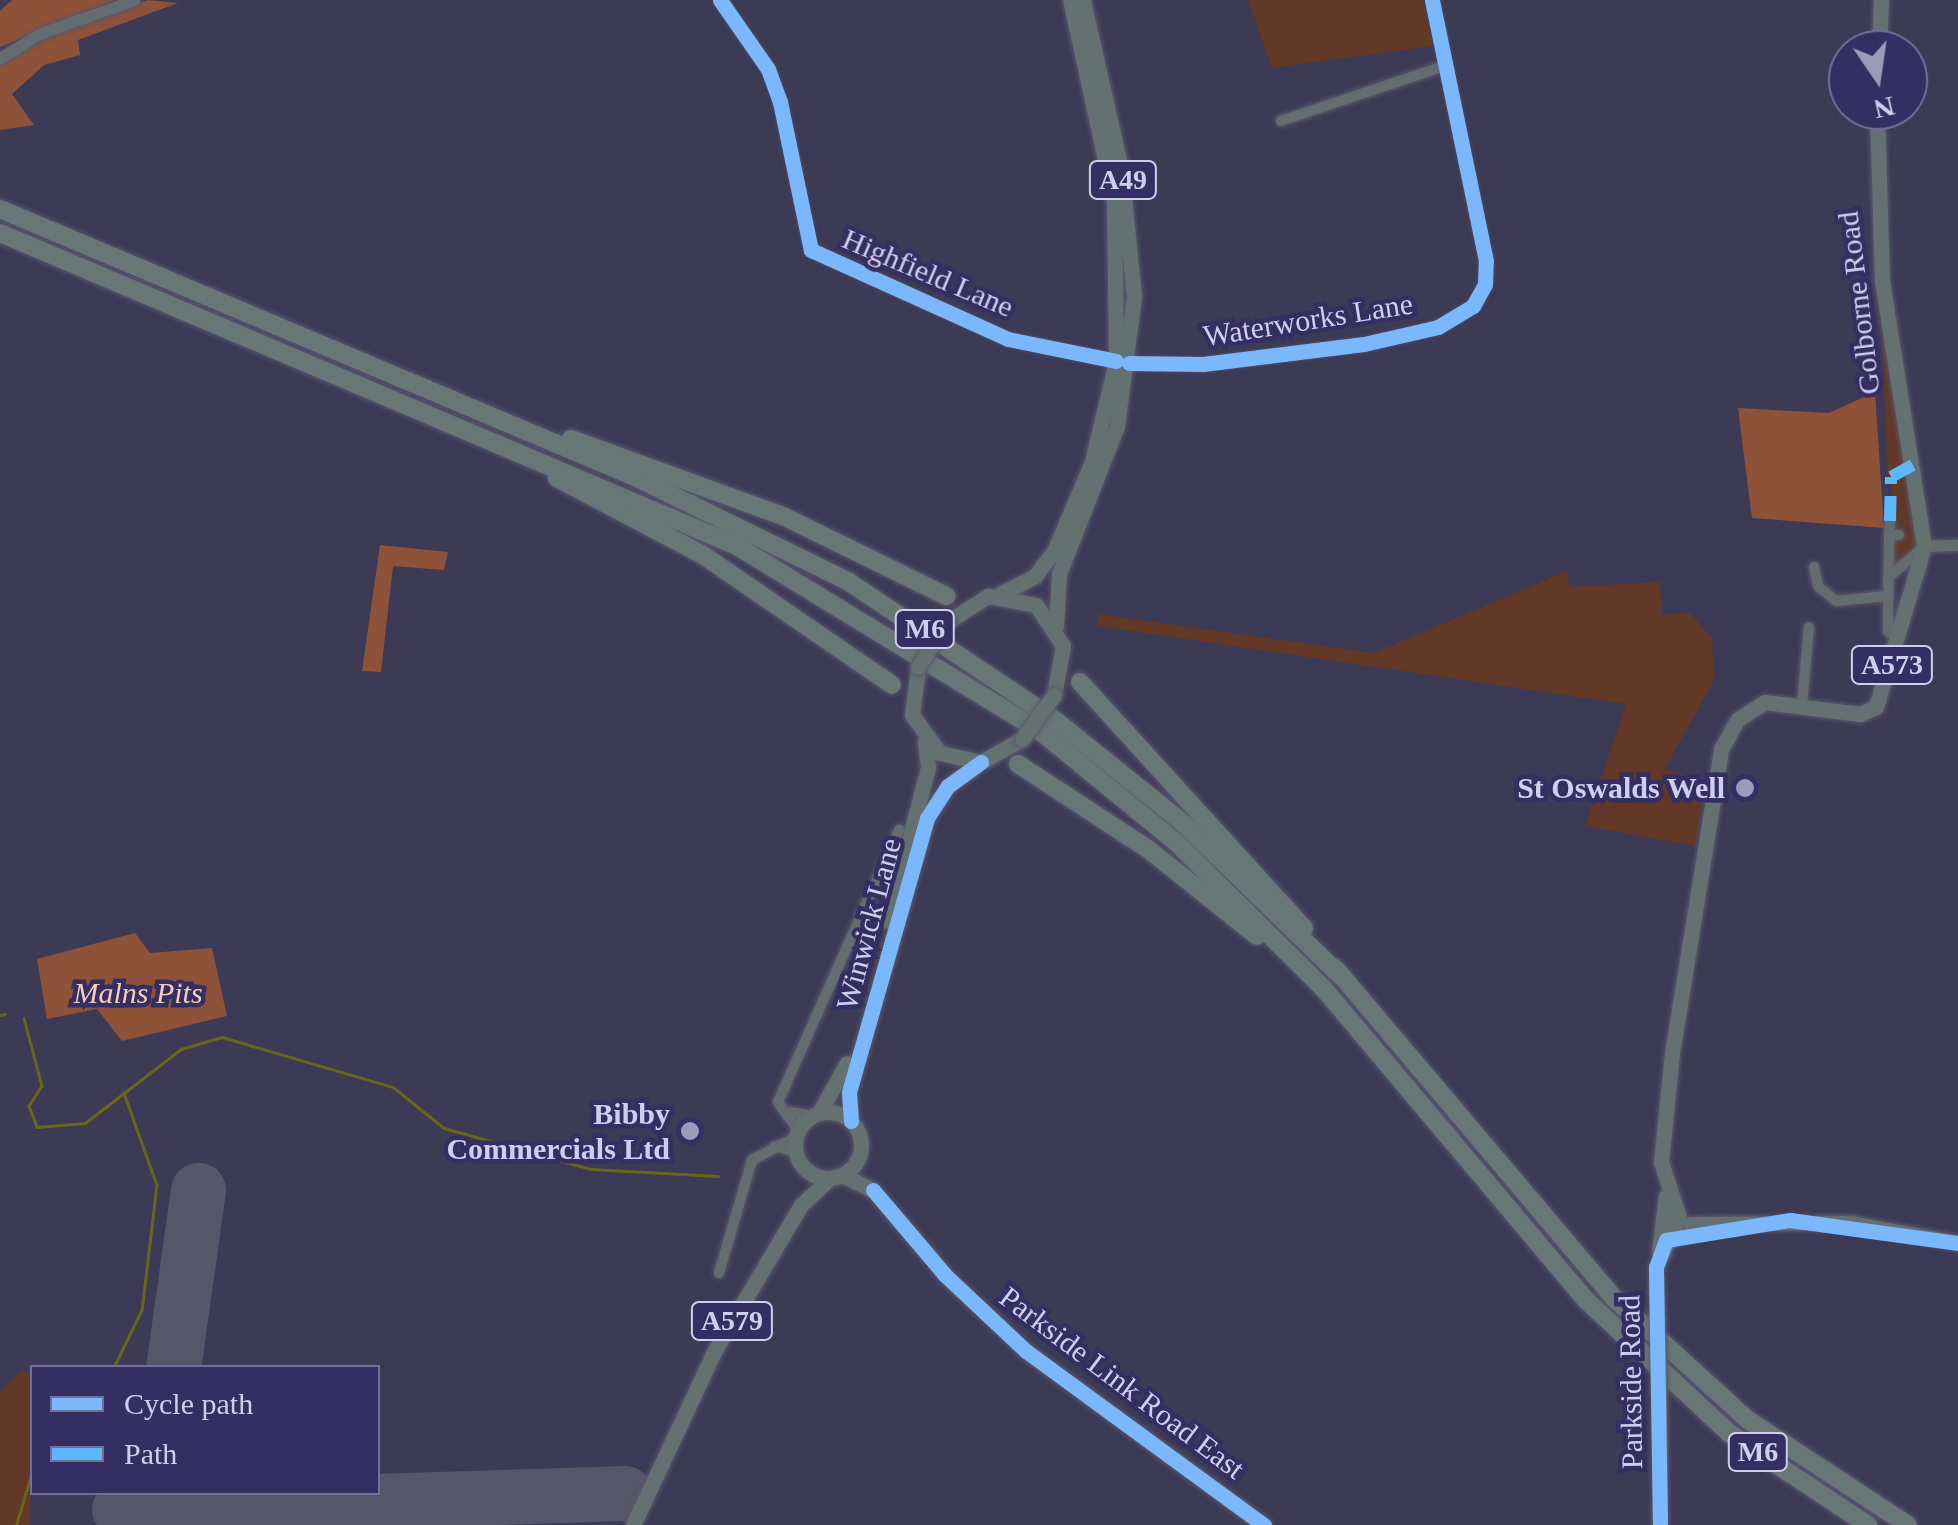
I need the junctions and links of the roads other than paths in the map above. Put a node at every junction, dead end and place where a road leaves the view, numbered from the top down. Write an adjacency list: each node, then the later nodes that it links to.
1 (134, 0): 8 (street)
2 (720, 0): 14 (street, Highfield Lane)
3 (1070, 0): 14 (main road, A49)
4 (1083, 0): 14 (main road, A49)
5 (1432, 0): 9 (street, Waterworks Lane)
6 (1881, 0): 7 (main road)
7 (1880, 30)
8 (0, 58)
9 (1444, 66): 10 (street); 14 (street, Waterworks Lane)
10 (1281, 121)
11 (1878, 130): 20 (main road, Golborne Road / A573)
12 (0, 209): 15 (highway, M6)
13 (0, 234): 16 (highway, M6)
14 (1123, 362): 17 (main road, A49)
15 (436, 397): 24 (highway); 39 (highway, M6)
16 (515, 450): 32 (highway); 40 (highway, M6)
17 (1076, 521): 23 (main road, A49); 27 (main road, A49)
18 (1890, 521): 22 (street)
19 (1958, 545): 20 (street)
20 (1924, 546): 22 (street); 29 (main road, Golborne Road / A573)
21 (1810, 570): 25 (street)
22 (1888, 578): 25 (street)
23 (1000, 594): 26 (main road); 27 (main road)
24 (946, 596): 26 (main road)
25 (1887, 596): 29 (street)
26 (974, 600): 34 (main road, bridge)
27 (1056, 626): 30 (main road)
28 (1809, 627): 33 (street)
29 (1900, 641): 33 (main road, Golborne Road / A573)
30 (1063, 646): 31 (main road); 36 (main road, bridge)
31 (1080, 682): 39 (highway)
32 (892, 685): 34 (main road)
33 (1802, 704): 48 (main road, Golborne Road / A573)
34 (912, 716): 35 (main road)
35 (925, 740): 36 (main road); 42 (main road, Winwick Lane)
36 (988, 761): 37 (main road); 43 (main road, Winwick Lane)
37 (1018, 764): 40 (highway)
38 (899, 830): 41 (street, Winwick Lane)
39 (1340, 976): 58 (highway, M6)
40 (1324, 990): 57 (highway, M6)
41 (789, 1112): 42 (street); 44 (street)
42 (816, 1114): 43 (main road); 44 (main road, Winwick Lane)
43 (851, 1121): 45 (main road, Parkside Link Road East)
44 (798, 1146): 46 (main road, Parkside Link Road East); 49 (main road, A579); 53 (street)
45 (860, 1150): 46 (main road); 47 (main road, Parkside Link Road East)
46 (836, 1176): 47 (main road, Parkside Link Road East); 49 (main road, A579)
47 (873, 1190): 55 (main road, Parkside Link Road East)
48 (1667, 1194): 50 (main road, A573); 52 (main road)
49 (800, 1205): 54 (main road, A579)
50 (1691, 1224): 51 (main road); 52 (main road, Parkside Road); 52 (main road)
51 (1958, 1243)
52 (1663, 1248): 56 (main road, Parkside Road, bridge)
53 (719, 1273)
54 (633, 1525)
55 (1264, 1525)
56 (1660, 1525)
57 (1868, 1525)
58 (1908, 1525)

